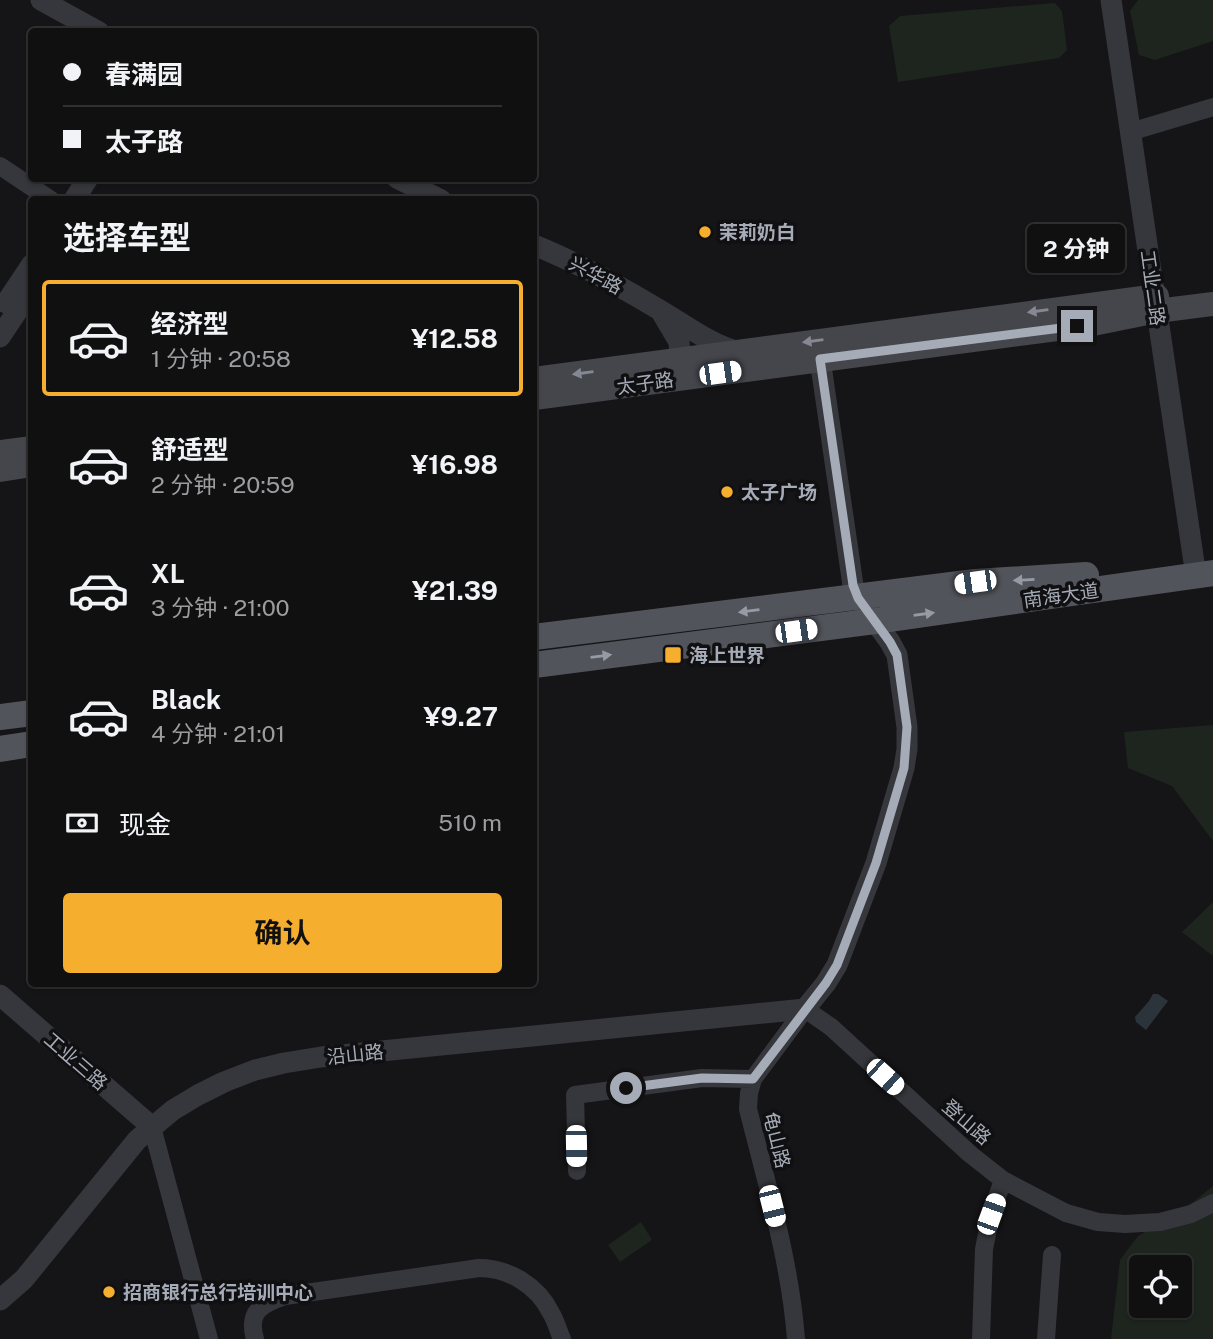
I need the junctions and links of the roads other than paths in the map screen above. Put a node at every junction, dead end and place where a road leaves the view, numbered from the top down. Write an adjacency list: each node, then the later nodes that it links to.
1 (41, 0): 3 (street)
2 (1111, 0): 5 (street, 工业二路)
3 (92, 28)
4 (1213, 107): 5 (street)
5 (1130, 132): 14 (street, 工业二路)
6 (0, 166): 8 (street)
7 (405, 182): 9 (street)
8 (45, 196)
9 (433, 196)
10 (537, 245): 16 (street, 兴华路)
11 (28, 270): 17 (street)
12 (1213, 288): 14 (main road, 太子路)
13 (28, 295): 18 (street)
14 (1156, 304): 15 (main road, 太子路); 19 (main road, 太子路, one-way to 19); 20 (main road, 太子路); 28 (street, 工业二路)
15 (1213, 304)
16 (657, 308): 19 (street, 兴华路); 21 (street, 兴华路)
17 (0, 311)
18 (0, 337)
19 (739, 352): 21 (main road, 太子路)
20 (820, 359): 23 (main road, 太子路); 29 (street)
21 (675, 360): 22 (main road, 太子路, one-way to 22)
22 (537, 379)
23 (537, 398)
24 (28, 448): 25 (main road)
25 (0, 452)
26 (28, 466): 27 (main road)
27 (0, 470)
28 (1204, 567): 29 (main road, 南海大道, one-way to 29); 30 (main road, 南海大道, one-way to 28)
29 (858, 598): 30 (street); 31 (main road, 南海大道, one-way to 31)
30 (875, 621): 32 (main road, 南海大道, one-way to 30); 38 (street)
31 (537, 638)
32 (537, 665)
33 (28, 714): 34 (main road)
34 (0, 718)
35 (28, 745): 36 (main road)
36 (0, 750)
37 (0, 995): 40 (street, 工业三路)
38 (805, 1009): 39 (street, 龟山路); 40 (street, 沿山路); 42 (street, 登山路)
39 (753, 1079): 41 (street); 49 (street, 龟山路)
40 (152, 1127): 45 (street, 沿山路); 46 (street)
41 (577, 1171)
42 (1003, 1180): 43 (street, 登山路); 50 (street)
43 (1213, 1203)
44 (1052, 1255): 51 (street)
45 (0, 1300)
46 (209, 1339)
47 (255, 1339): 48 (street)
48 (562, 1339)
49 (796, 1339)
50 (981, 1339)
51 (1046, 1339)

